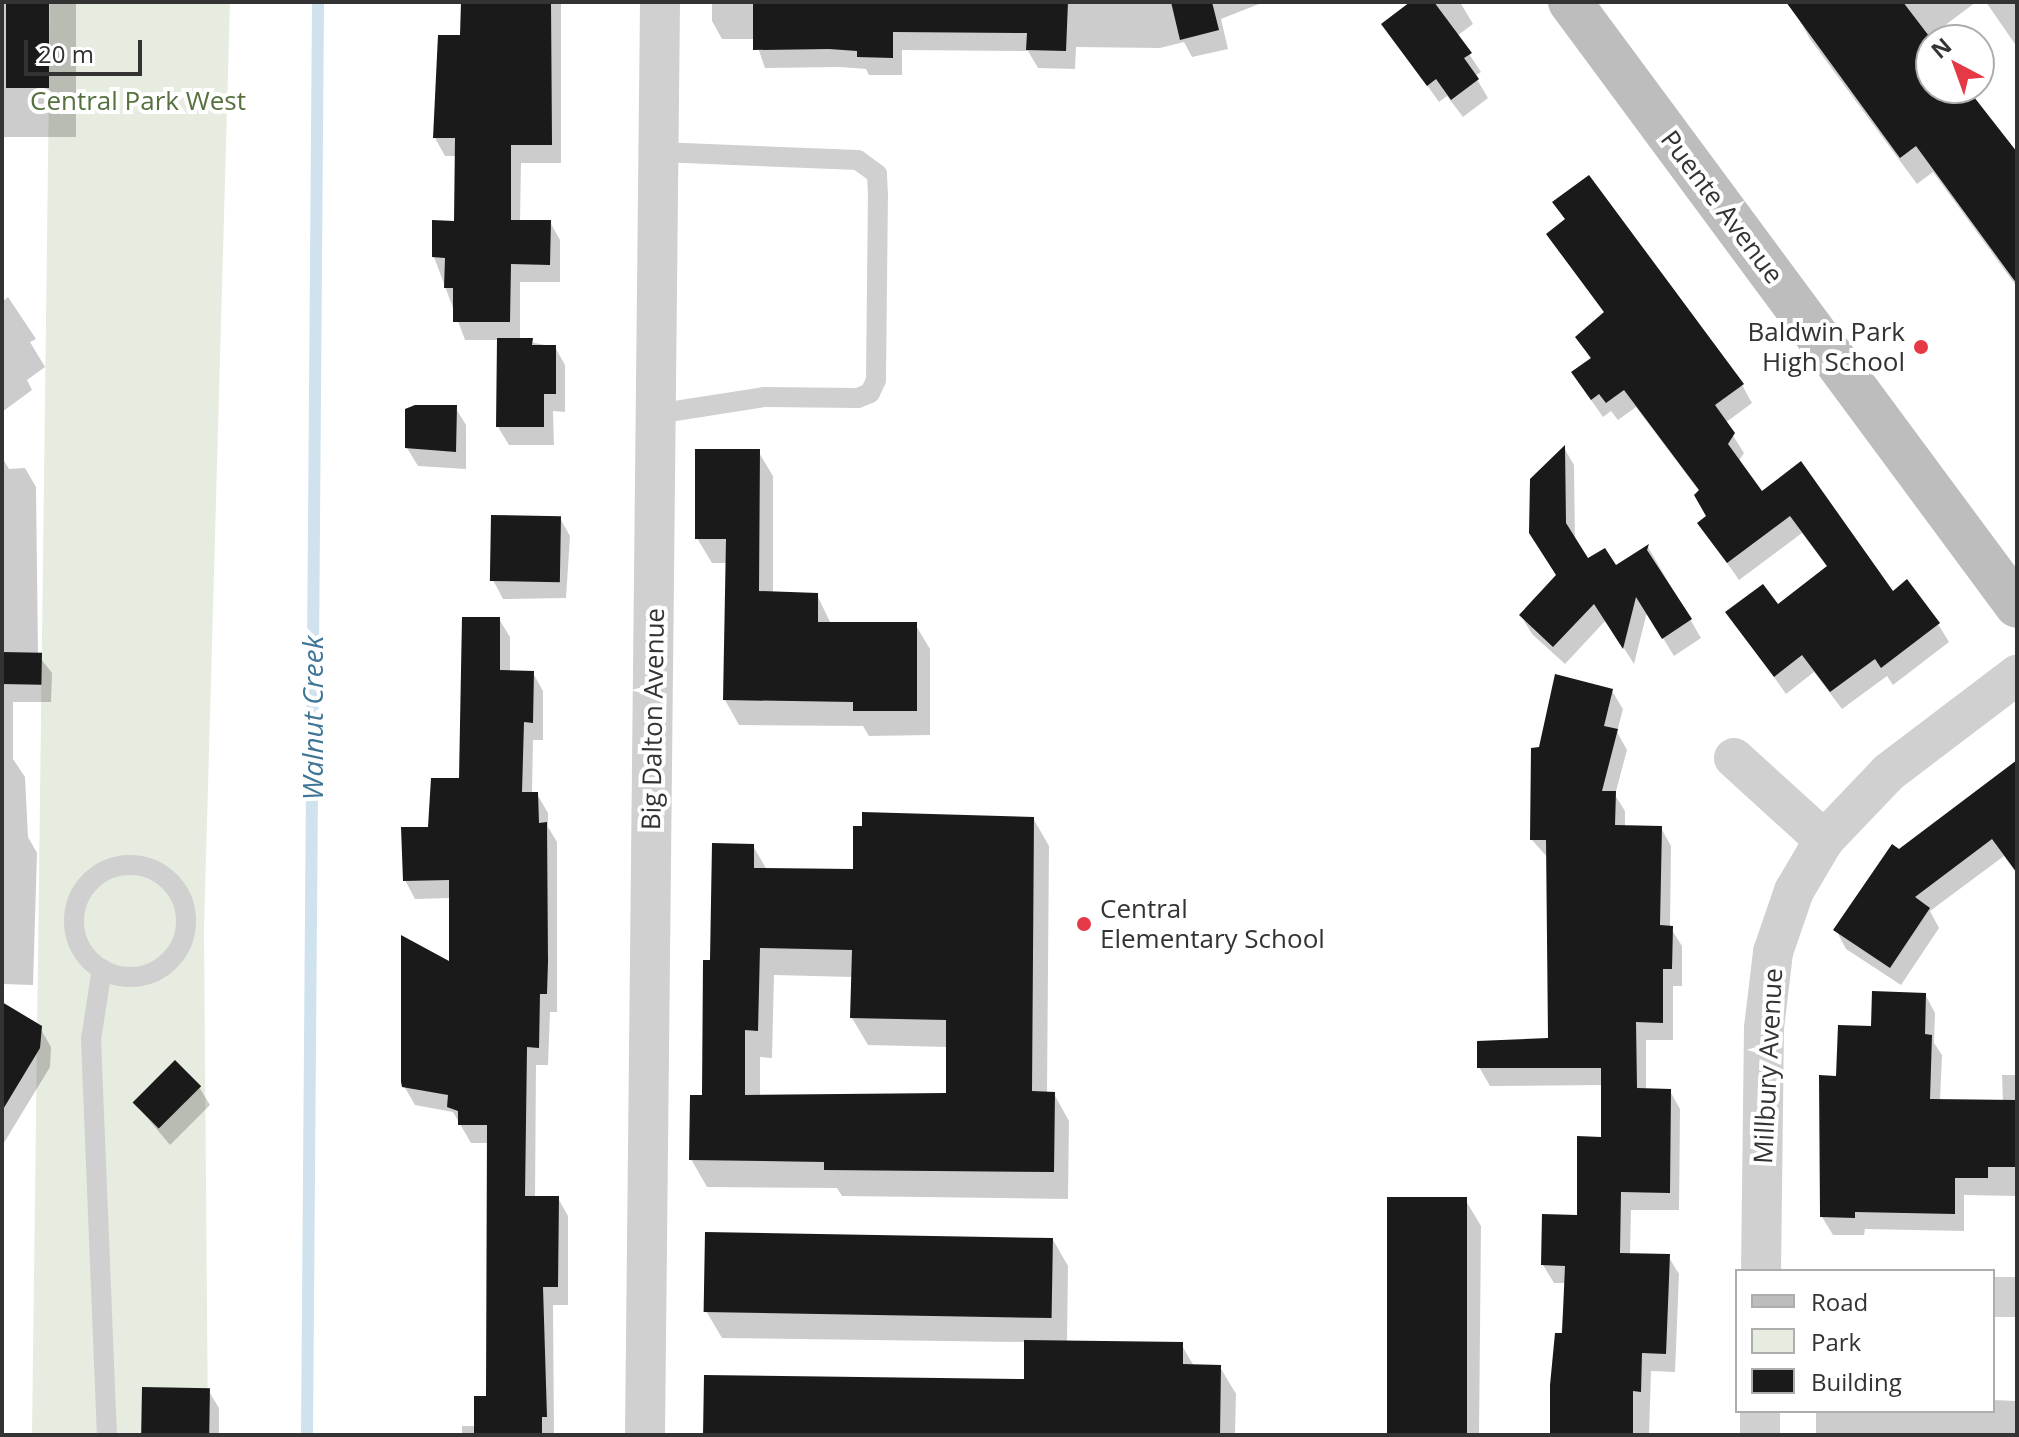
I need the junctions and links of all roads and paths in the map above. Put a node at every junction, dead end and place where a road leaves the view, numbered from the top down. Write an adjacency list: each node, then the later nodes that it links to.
1 (660, 2): 3 (street, Big Dalton Avenue)
2 (1570, 2): 5 (street, Puente Avenue)
3 (659, 152): 4 (street, Big Dalton Avenue); 4 (lane)
4 (656, 414): 15 (street, Big Dalton Avenue)
5 (2017, 606)
6 (2017, 675): 8 (street, Millbury Avenue)
7 (1734, 758): 8 (street)
8 (1824, 840): 10 (street, Millbury Avenue)
9 (102, 969): 9 (lane); 14 (lane)
10 (1761, 1269)
11 (1995, 1297): 12 (street)
12 (2017, 1297)
13 (1760, 1413): 16 (street)
14 (107, 1435)
15 (645, 1435)
16 (1760, 1435)

